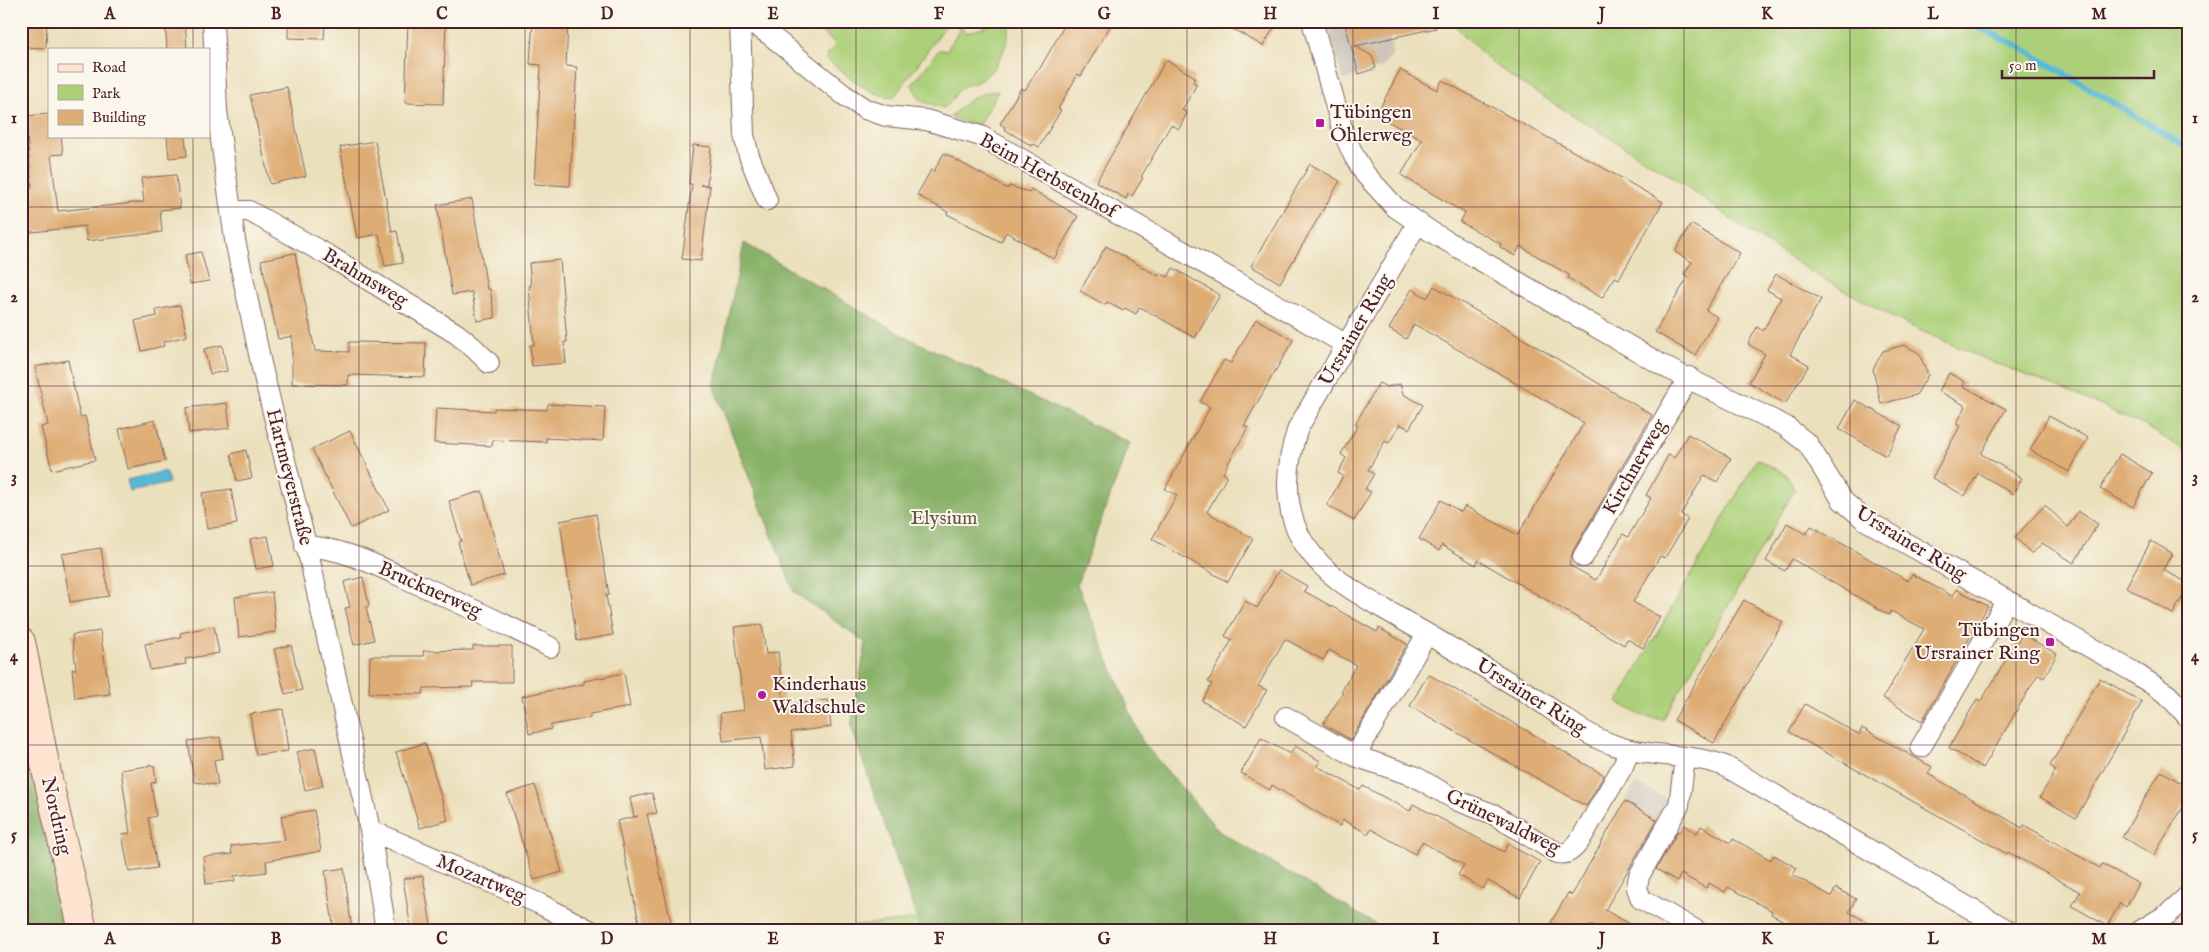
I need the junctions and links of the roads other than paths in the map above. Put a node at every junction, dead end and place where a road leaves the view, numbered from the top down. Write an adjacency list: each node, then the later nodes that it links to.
1 (213, 21): 6 (street, Hartmeyerstraße)
2 (740, 21): 5 (street)
3 (749, 21): 8 (street, Beim Herbstenhof)
4 (1312, 21): 7 (street)
5 (767, 200)
6 (231, 211): 9 (street, Brahmsweg); 11 (street, Hartmeyerstraße)
7 (1417, 224): 8 (street, Ursrainer Ring); 10 (street, Ursrainer Ring)
8 (1347, 345): 14 (street, Ursrainer Ring)
9 (489, 363)
10 (1689, 377): 12 (street, Kirchnerweg); 13 (street, Ursrainer Ring)
11 (306, 546): 16 (street, Brucknerweg); 23 (street, Hartmeyerstraße)
12 (1583, 557)
13 (2007, 600): 18 (street, Ursrainer Ring); 19 (street)
14 (1427, 634): 20 (street, Ursrainer Ring); 21 (street)
15 (21, 642): 25 (street, Nordring)
16 (550, 647)
17 (1286, 716): 21 (street, Grünewaldweg)
18 (2188, 717)
19 (1921, 747)
20 (1629, 751): 21 (street, Grünewaldweg); 22 (street, Ursrainer Ring)
21 (1355, 756)
22 (1685, 758): 28 (street); 29 (street, Ursrainer Ring)
23 (370, 830): 26 (street, Hartmeyerstraße); 27 (street, Mozartweg)
24 (2188, 896): 30 (street)
25 (83, 931)
26 (386, 931)
27 (591, 931)
28 (1697, 931)
29 (2009, 931)
30 (2140, 931)

